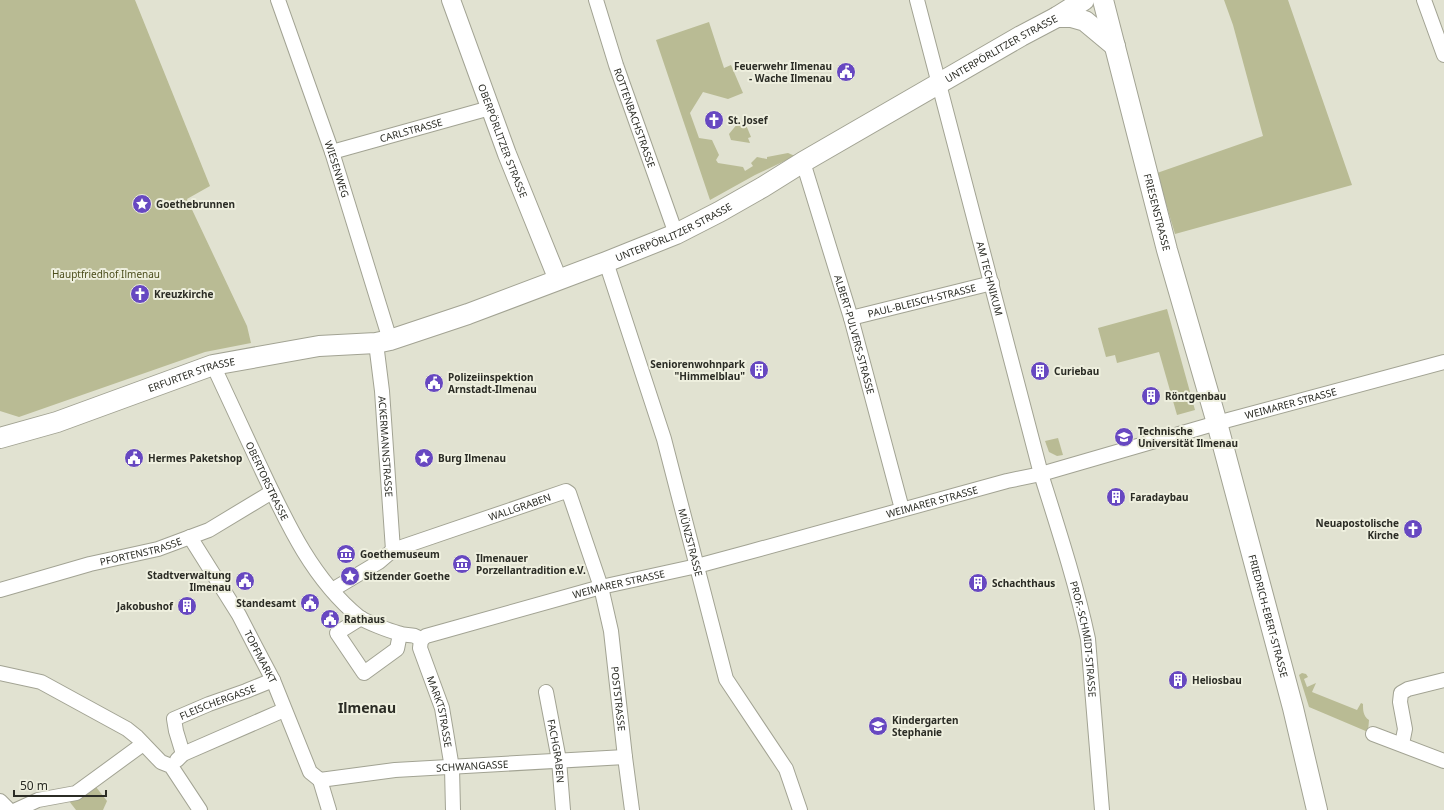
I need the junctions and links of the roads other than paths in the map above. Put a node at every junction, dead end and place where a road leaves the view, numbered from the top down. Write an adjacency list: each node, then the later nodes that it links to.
1 (278, 0): 13 (street, WIESENWEG)
2 (451, 0): 12 (street, OBERPÖRLITZER STRASSE)
3 (596, 0): 15 (street, ROTTENBACHSTRASSE)
4 (917, 0): 11 (street, UNTERPÖRLITZER STRASSE)
5 (1084, 0): 8 (main road, UNTERPÖRLITZER STRASSE)
6 (1103, 0): 9 (main road, FRIESENSTRASSE)
7 (1424, 0): 10 (street)
8 (1057, 18): 9 (main road); 11 (main road, UNTERPÖRLITZER STRASSE)
9 (1115, 46): 23 (main road, FRIESENSTRASSE)
10 (1444, 55)
11 (939, 83): 14 (main road, UNTERPÖRLITZER STRASSE); 18 (street, AM TECHNIKUM)
12 (490, 108): 13 (street, CARLSTRASSE); 17 (street, OBERPÖRLITZER STRASSE)
13 (332, 152): 20 (street, WIESENWEG)
14 (803, 162): 15 (main road, UNTERPÖRLITZER STRASSE); 19 (street, ALBERT-PULVERS-STRASSE)
15 (676, 234): 16 (main road, UNTERPÖRLITZER STRASSE)
16 (606, 262): 17 (main road, UNTERPÖRLITZER STRASSE); 30 (street, MÜNZSTRASSE)
17 (558, 280): 20 (main road, UNTERPÖRLITZER STRASSE)
18 (992, 283): 19 (street, PAUL-BLEISCH-STRASSE); 25 (street, AM TECHNIKUM)
19 (851, 318): 27 (street, ALBERT-PULVERS-STRASSE)
20 (383, 342): 22 (main road, ERFURTER STRASSE); 29 (street, ACKERMANNSTRASSE)
21 (1444, 362): 23 (street, WEIMARER STRASSE)
22 (213, 365): 24 (main road, ERFURTER STRASSE); 26 (street, OBERTORSTRASSE)
23 (1217, 423): 25 (street, WEIMARER STRASSE); 62 (main road, FRIEDRICH-EBERT-STRASSE)
24 (0, 438)
25 (1041, 474): 27 (street, WEIMARER STRASSE); 61 (street, PROF.-SCHMIDT-STRASSE)
26 (272, 492): 28 (street, PFORTENSTRASSE); 33 (street, OBERTORSTRASSE)
27 (902, 510): 30 (street, WEIMARER STRASSE)
28 (190, 537): 32 (street, PFORTENSTRASSE); 38 (street, TOPFMARKT)
29 (393, 550): 31 (street, WALLGRABEN); 33 (street, WALLGRABEN)
30 (697, 566): 31 (street, WEIMARER STRASSE); 60 (street, MÜNZSTRASSE)
31 (601, 587): 36 (street, WEIMARER STRASSE); 46 (street, POSTSTRASSE)
32 (0, 589)
33 (332, 590): 34 (street, OBERTORSTRASSE)
34 (360, 618): 35 (street); 35 (street)
35 (400, 634): 36 (street)
36 (421, 640): 50 (street, MARKTSTRASSE)
37 (0, 673): 43 (street)
38 (273, 680): 41 (street, TOPFMARKT); 45 (street, FLEISCHERGASSE)
39 (1444, 680): 44 (street)
40 (546, 692): 47 (street, FACHGRABEN)
41 (284, 710): 45 (street); 51 (street, TOPFMARKT)
42 (1373, 734): 44 (street)
43 (143, 744): 49 (street); 54 (street)
44 (1402, 744): 48 (street)
45 (183, 754): 49 (street)
46 (625, 757): 47 (street, SCHWANGASSE); 59 (street, POSTSTRASSE)
47 (559, 760): 50 (street, SCHWANGASSE); 58 (street, FACHGRABEN)
48 (1444, 760)
49 (171, 766): 55 (street)
50 (452, 768): 51 (street, SCHWANGASSE); 57 (street, MARKTSTRASSE)
51 (320, 780): 56 (street)
52 (0, 802): 53 (street)
53 (9, 810)
54 (16, 810)
55 (200, 810)
56 (329, 810)
57 (453, 810)
58 (563, 810)
59 (632, 810)
60 (800, 810)
61 (1102, 810)
62 (1317, 810)

